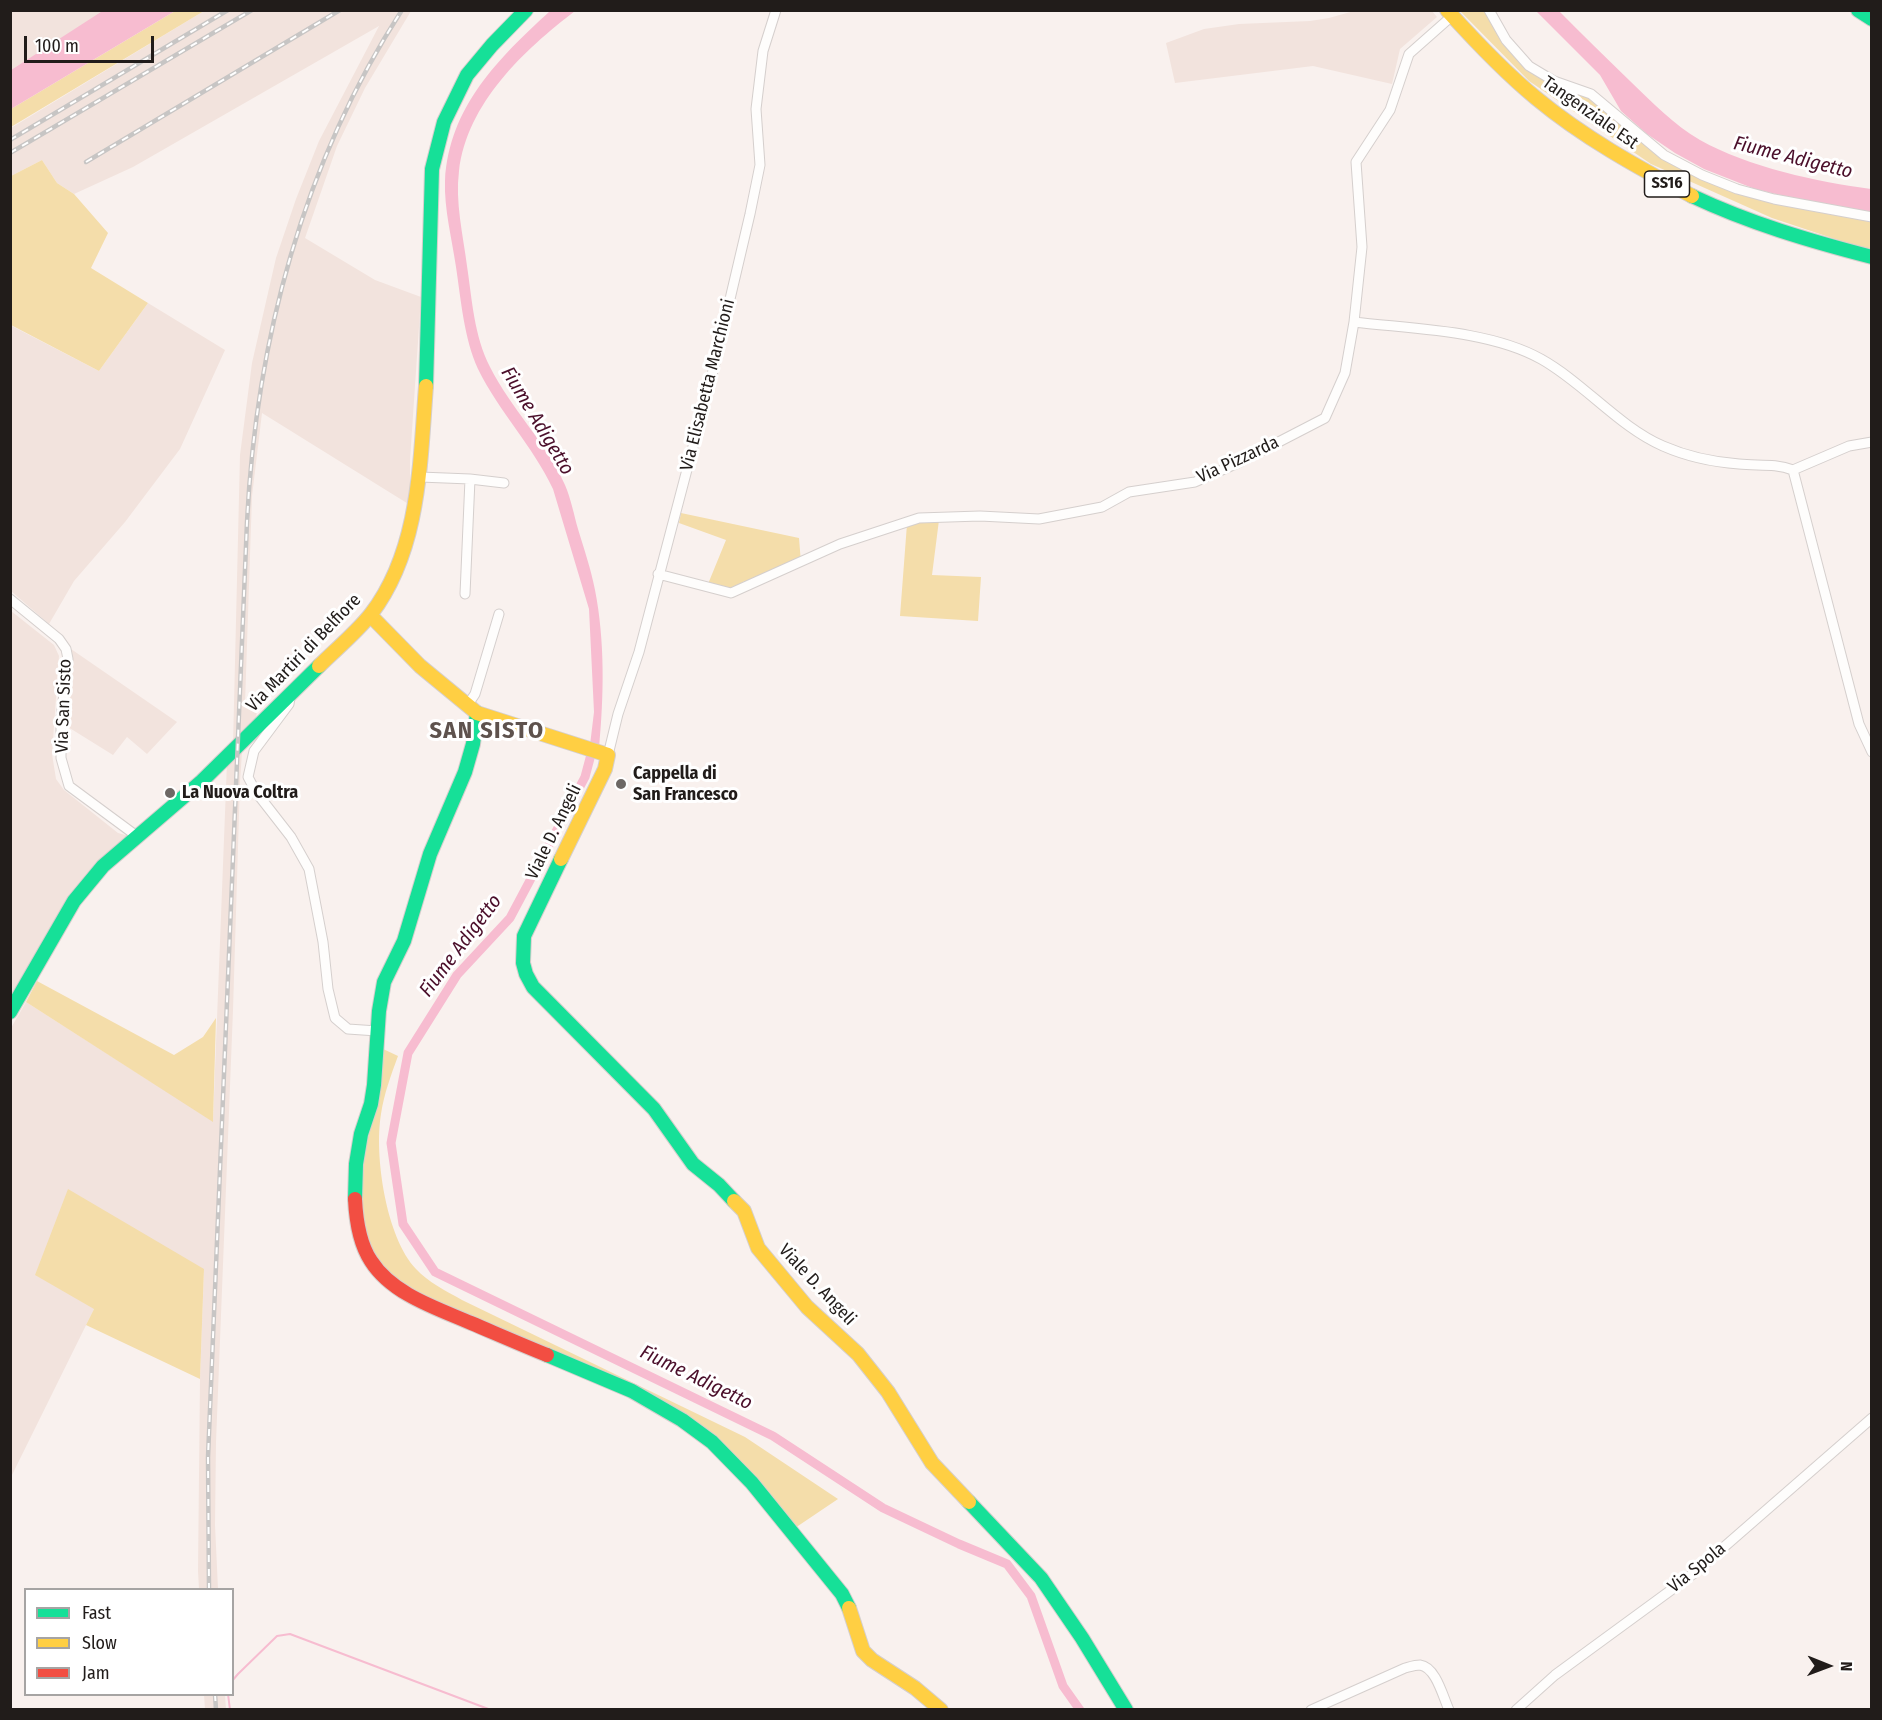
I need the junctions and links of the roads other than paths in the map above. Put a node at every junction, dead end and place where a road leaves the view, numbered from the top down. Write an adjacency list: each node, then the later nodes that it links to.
1 (526, 10): 12 (street, Via Martiri di Belfiore)
2 (776, 10): 15 (street, Via Elisabetta Marchioni)
3 (1489, 10): 7 (street)
4 (1858, 10): 6 (street)
5 (1450, 13): 8 (street, Tangenziale Est / SS16); 9 (street, Via Pizzarda)
6 (1872, 18)
7 (1872, 217)
8 (1872, 257)
9 (1353, 322): 11 (street); 15 (street, Via Pizzarda)
10 (1872, 442): 11 (street)
11 (1792, 470): 22 (street)
12 (420, 477): 13 (street); 19 (street, Via Martiri di Belfiore)
13 (470, 479): 14 (street); 16 (street)
14 (504, 483)
15 (658, 574): 23 (street, Via Elisabetta Marchioni)
16 (465, 594)
17 (10, 599): 24 (street, Via San Sisto)
18 (499, 614): 21 (street)
19 (370, 615): 20 (street, Via Martiri di Belfiore); 21 (street)
20 (290, 695): 24 (street, Via Martiri di Belfiore); 26 (street)
21 (472, 710): 23 (street); 26 (street)
22 (1872, 752)
23 (605, 754): 29 (street, Viale D. Angeli)
24 (138, 837): 25 (street, Via Martiri di Belfiore)
25 (10, 1012)
26 (378, 1031): 28 (street)
27 (1872, 1418): 32 (street, Via Spola)
28 (941, 1710)
29 (1126, 1710)
30 (1311, 1710): 31 (street)
31 (1449, 1710)
32 (1516, 1710)

